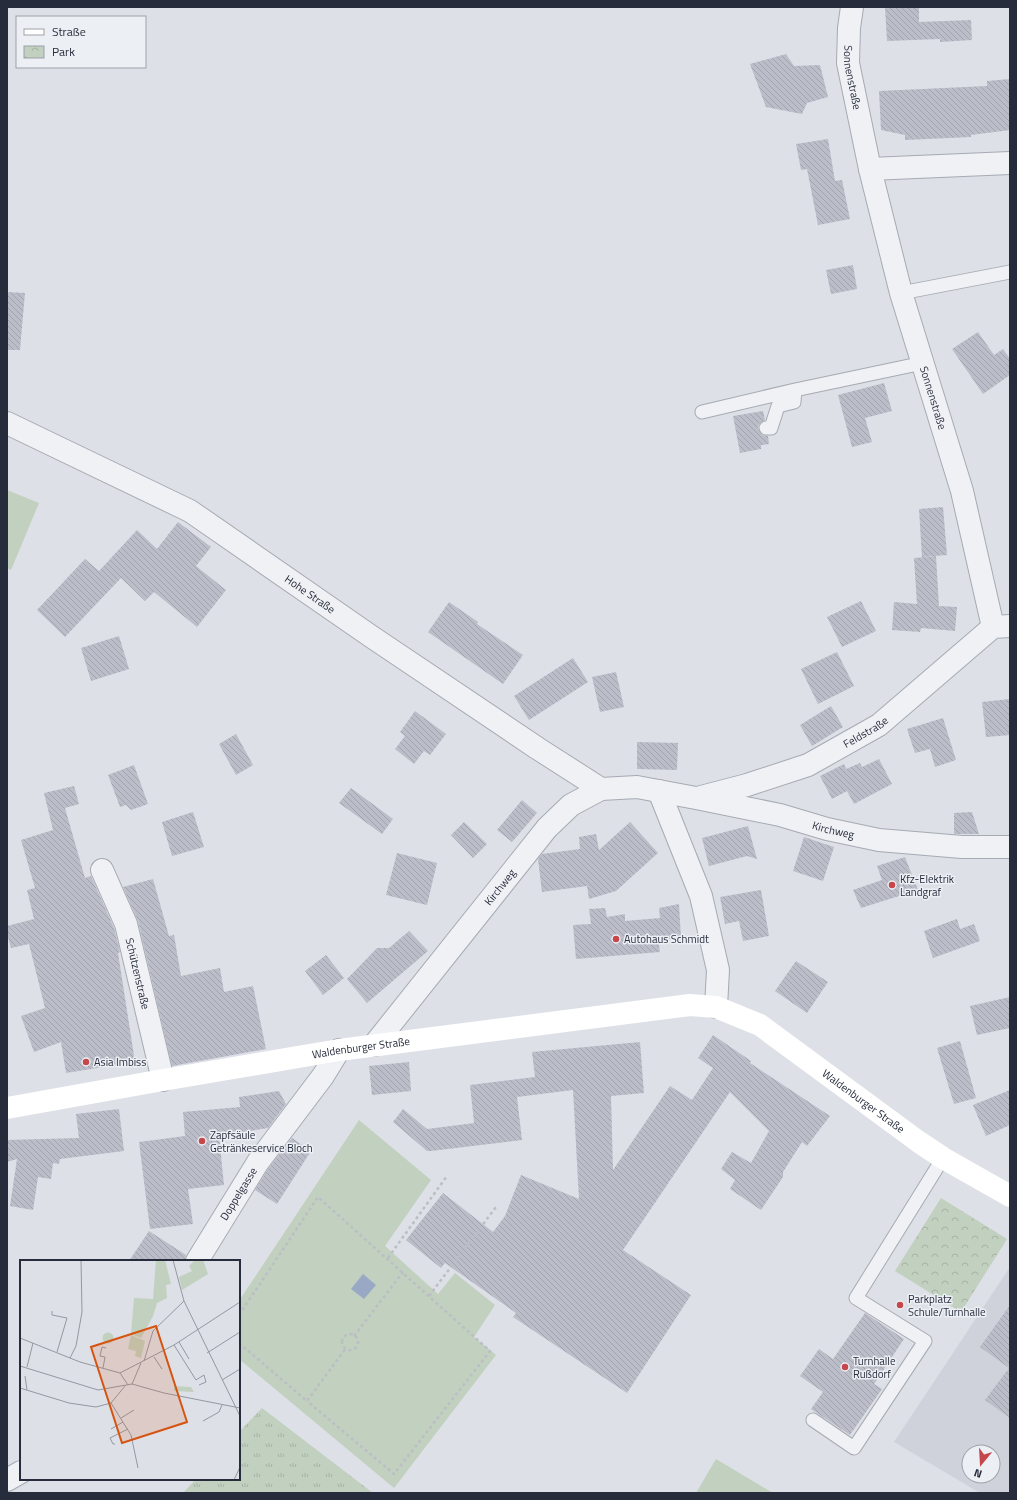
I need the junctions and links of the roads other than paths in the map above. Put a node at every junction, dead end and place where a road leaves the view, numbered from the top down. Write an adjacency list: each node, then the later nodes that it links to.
1 (852, 7): 3 (street, Sonnenstraße)
2 (1010, 163): 3 (street)
3 (870, 169): 5 (street, Sonnenstraße)
4 (1010, 272): 5 (lane)
5 (901, 293): 6 (street, Sonnenstraße)
6 (923, 363): 7 (lane); 11 (street, Sonnenstraße)
7 (796, 390): 8 (lane); 10 (lane)
8 (702, 412)
9 (7, 423): 12 (street, Hohe Straße)
10 (766, 428)
11 (1002, 627): 14 (street, Feldstraße)
12 (600, 789): 13 (street, Kirchweg); 18 (street, Kirchweg)
13 (659, 791): 14 (street, Kirchweg); 17 (street)
14 (696, 798): 15 (street, Kirchweg)
15 (1010, 847)
16 (102, 870): 20 (street, Schützenstraße)
17 (716, 1007): 18 (main road, Waldenburger Straße); 22 (main road, Waldenburger Straße)
18 (374, 1045): 19 (main road, Waldenburger Straße)
19 (339, 1050): 20 (main road, Waldenburger Straße); 24 (street, Doppelgasse)
20 (163, 1080): 21 (main road, Waldenburger Straße)
21 (7, 1108)
22 (943, 1158): 23 (main road, Waldenburger Straße); 25 (lane)
23 (1010, 1196)
24 (198, 1260)
25 (813, 1420)
26 (20, 1473): 27 (street)
27 (7, 1480)

